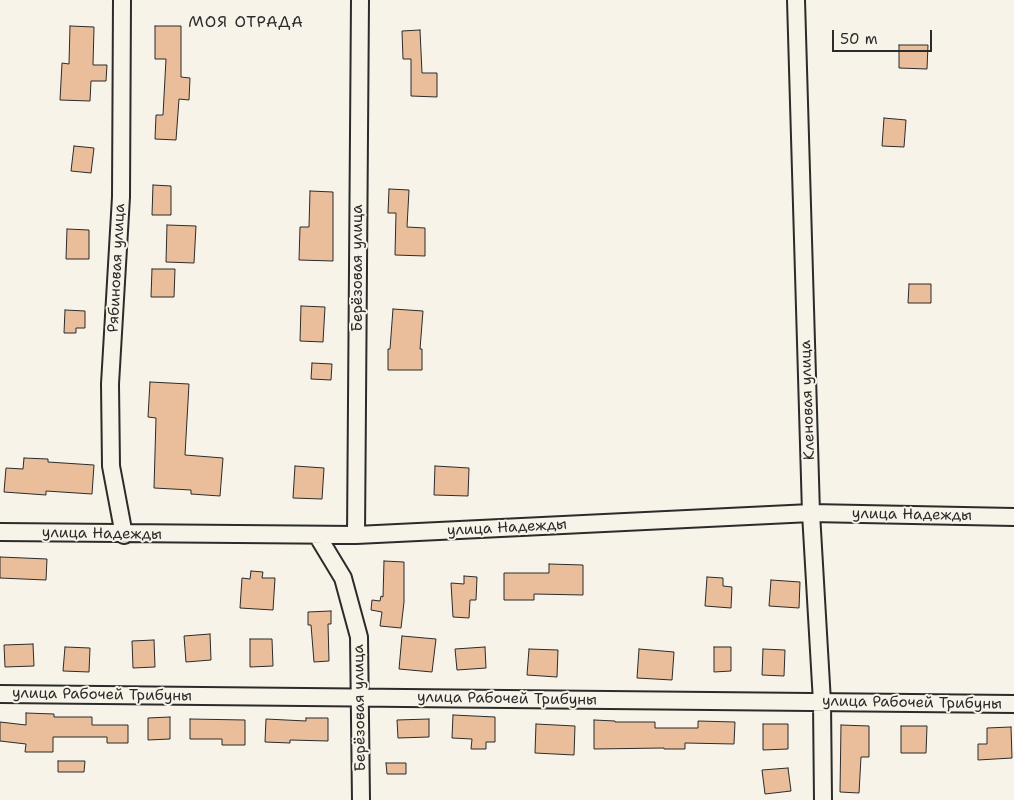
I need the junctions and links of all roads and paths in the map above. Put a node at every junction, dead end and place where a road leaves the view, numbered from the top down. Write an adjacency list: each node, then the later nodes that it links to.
1 (122, 0): 7 (street, Рябиновая улица)
2 (360, 0): 9 (street, Берёзовая улица)
3 (796, 0): 4 (street, Кленовая улица)
4 (811, 513): 5 (street, улица Надежды); 9 (street, улица Надежды); 12 (street, Кленовая улица)
5 (1014, 517)
6 (0, 532): 7 (street, улица Надежды)
7 (124, 534): 8 (street, улица Надежды)
8 (317, 535): 9 (street, улица Надежды); 11 (street, Берёзовая улица)
9 (356, 535)
10 (0, 694): 11 (street, улица Рабочей Трибуны)
11 (361, 698): 12 (street, улица Рабочей Трибуны); 14 (street, Берёзовая улица)
12 (822, 702): 13 (street, улица Рабочей Трибуны); 15 (street, Кленовая улица)
13 (1014, 704)
14 (361, 800)
15 (823, 800)

